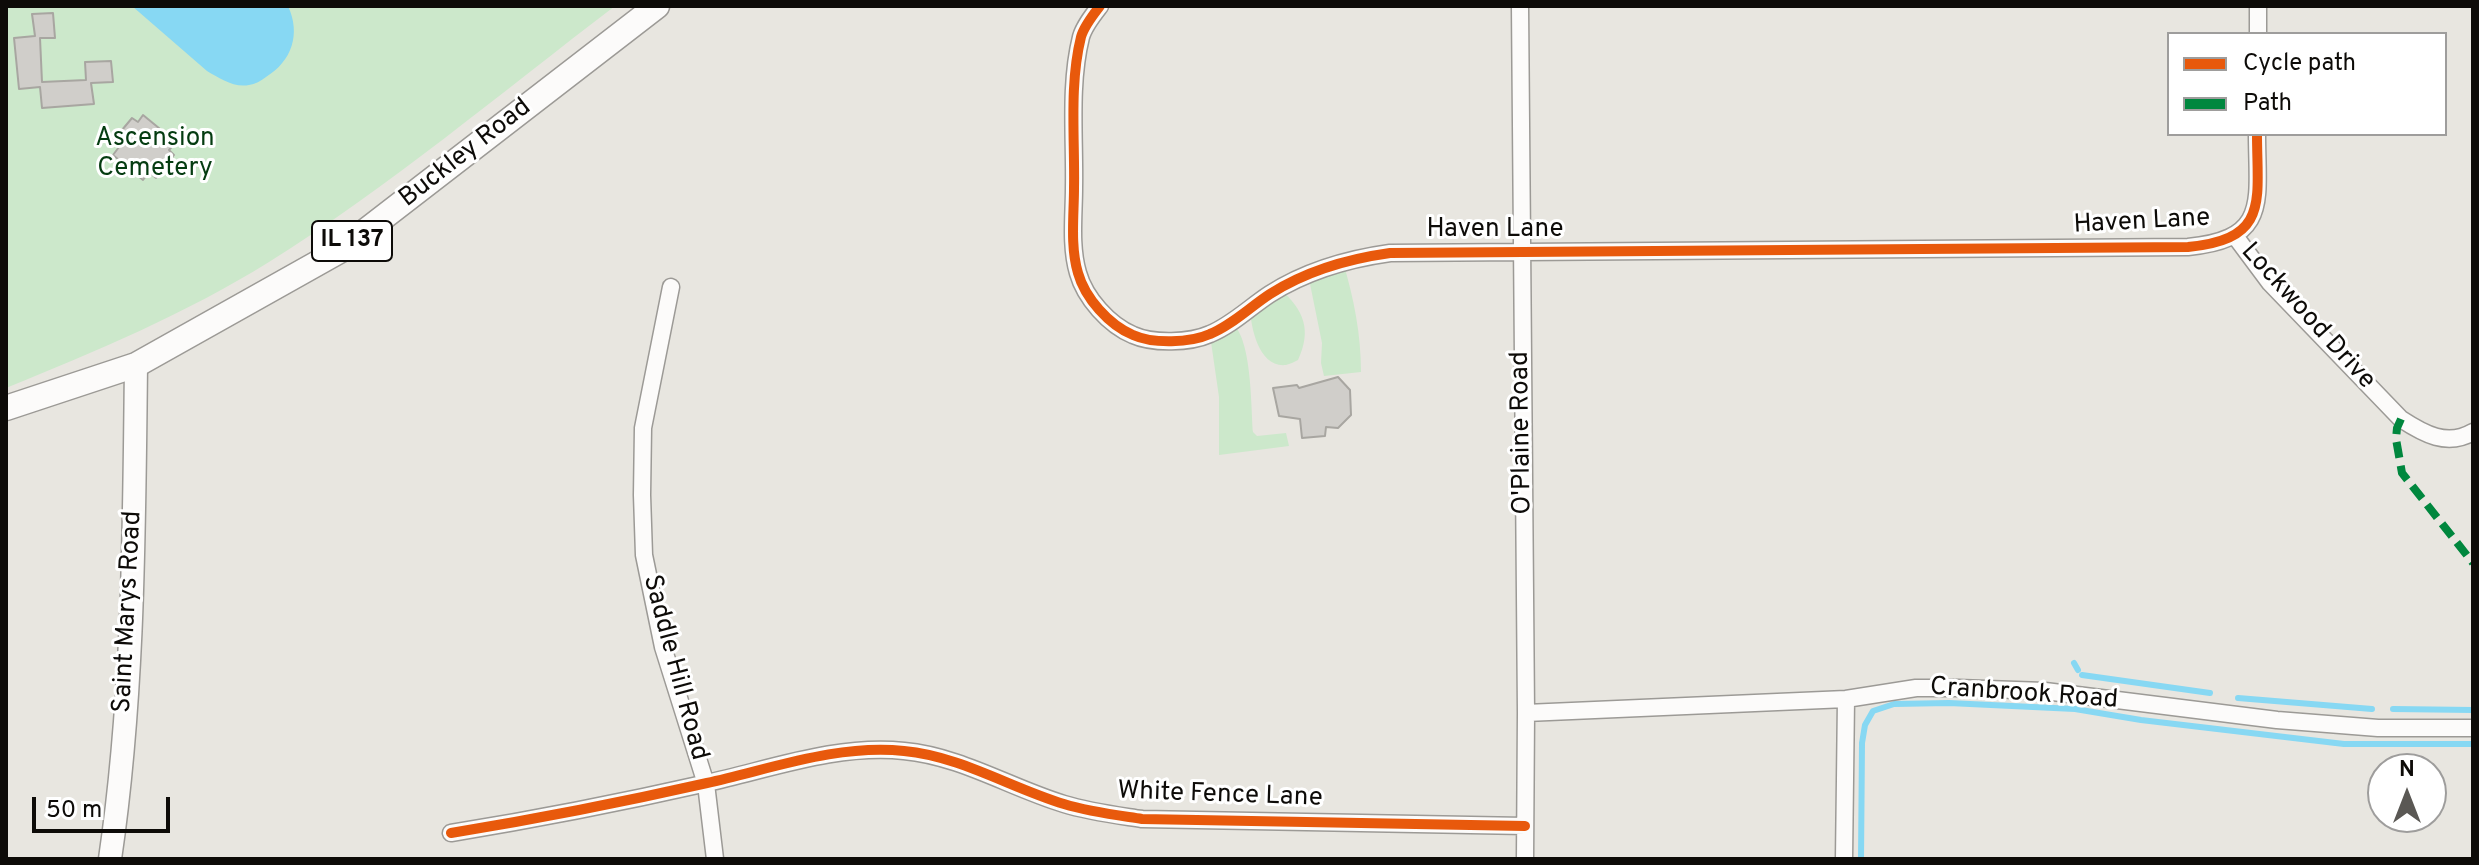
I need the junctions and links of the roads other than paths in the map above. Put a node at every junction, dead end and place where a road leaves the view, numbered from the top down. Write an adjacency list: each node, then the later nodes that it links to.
1 (657, 6): 10 (main road, Buckley Road / IL 137)
2 (1100, 6): 8 (street, Haven Lane)
3 (1520, 6): 8 (street, O'Plaine Road)
4 (2258, 6): 5 (street)
5 (2258, 32)
6 (2257, 136): 7 (street, Lockwood Drive)
7 (2235, 236): 8 (street, Haven Lane); 12 (street, Lockwood Drive)
8 (1521, 254): 14 (street, O'Plaine Road)
9 (671, 287): 16 (street, Saddle Hill Road)
10 (136, 365): 11 (main road, Buckley Road / IL 137); 19 (main road, Saint Marys Road)
11 (6, 408)
12 (2473, 432)
13 (1846, 699): 14 (street, Cranbrook Road); 15 (street, Cranbrook Road); 22 (street)
14 (1526, 713): 17 (street, O'Plaine Road)
15 (2473, 728)
16 (706, 784): 17 (street, White Fence Lane); 18 (street, White Fence Lane); 20 (street, Saddle Hill Road)
17 (1525, 826): 21 (street, O'Plaine Road)
18 (451, 833)
19 (110, 859)
20 (715, 859)
21 (1525, 859)
22 (1844, 859)

